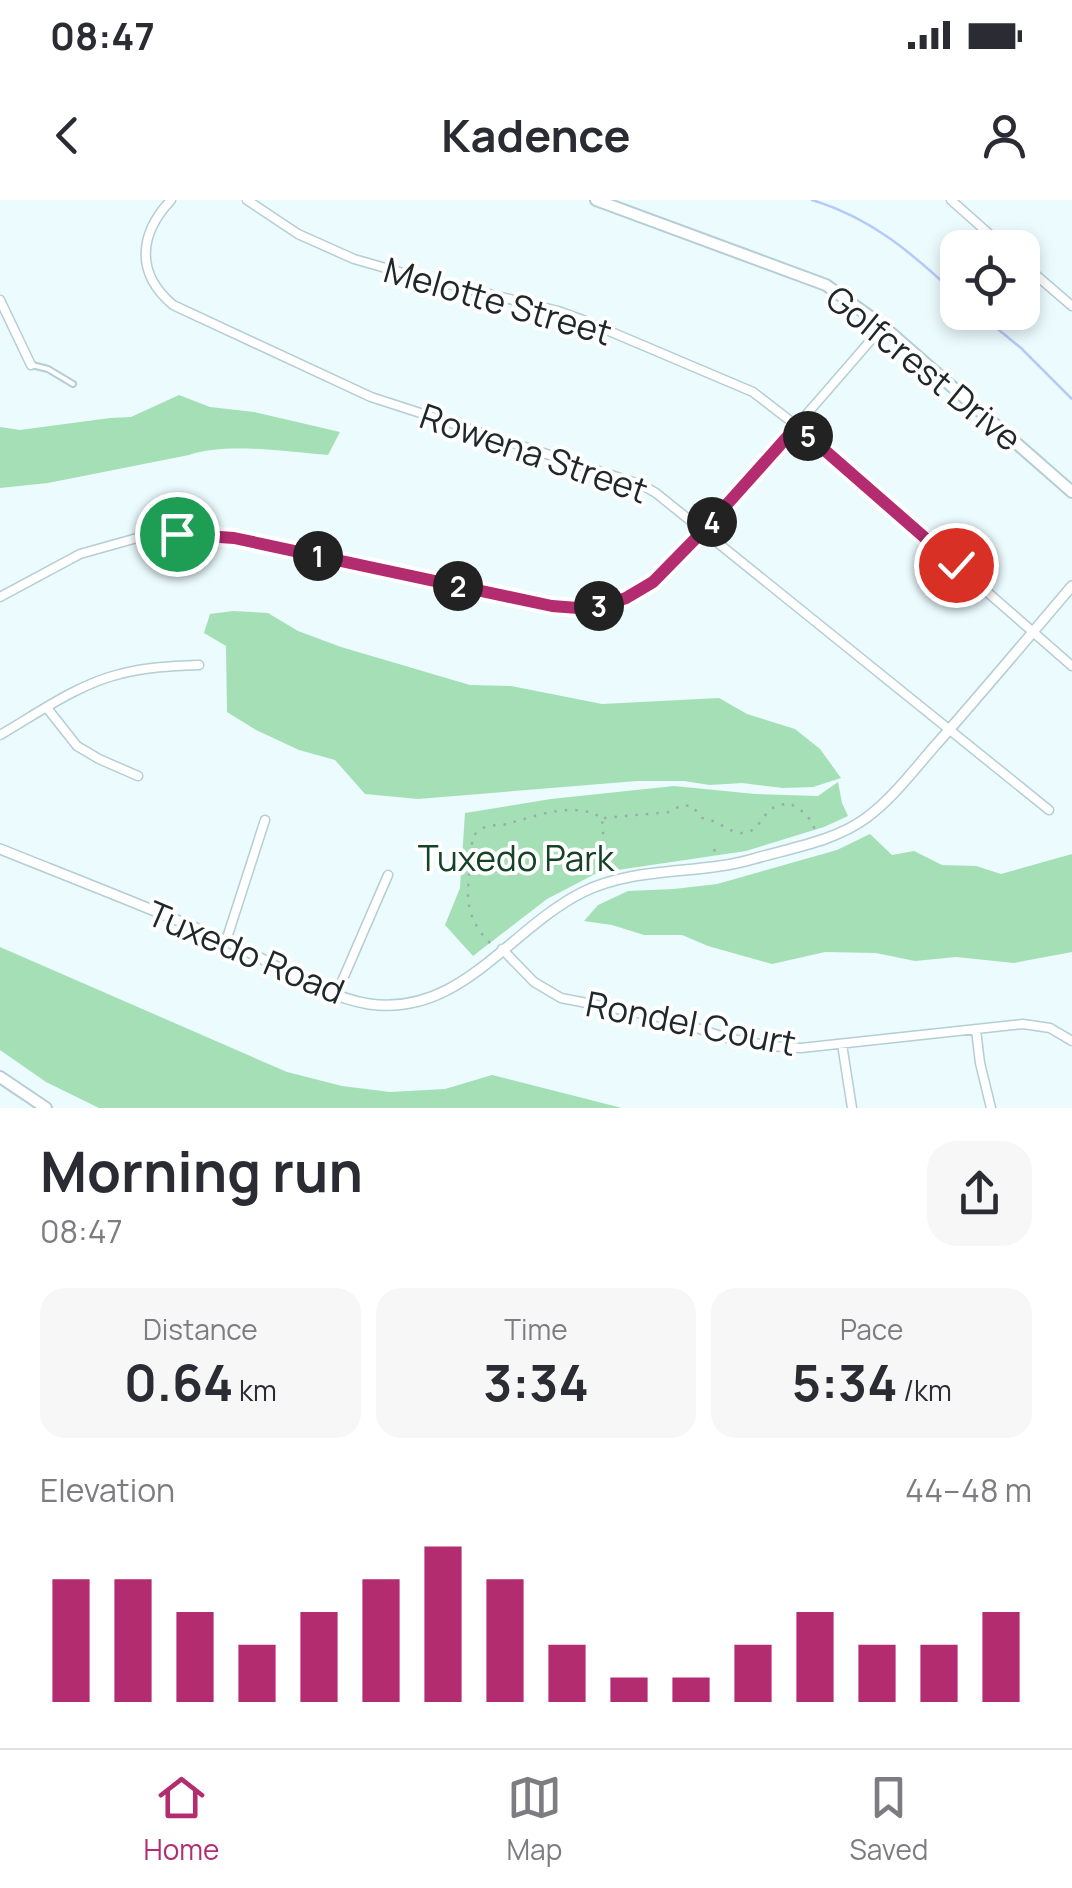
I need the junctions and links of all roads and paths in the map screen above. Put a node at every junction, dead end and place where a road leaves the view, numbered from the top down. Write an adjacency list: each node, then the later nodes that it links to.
1 (171, 200): 14 (street, Rowena Street)
2 (247, 200): 12 (street, Melotte Street)
3 (596, 200): 9 (main road, Golfcrest Drive)
4 (951, 200): 5 (street)
5 (985, 230)
6 (1040, 278): 8 (street)
7 (0, 300): 10 (street)
8 (1072, 306)
9 (883, 326): 12 (street); 13 (main road, Golfcrest Drive)
10 (31, 365): 11 (lane)
11 (73, 384)
12 (797, 426): 14 (street); 17 (street, Melotte Street)
13 (1072, 492)
14 (704, 530): 16 (street); 21 (street, Rowena Street)
15 (1072, 586): 17 (street, Tuxedo Road)
16 (0, 597)
17 (1033, 632): 19 (street, Melotte Street); 21 (street, Tuxedo Road)
18 (199, 665): 20 (street)
19 (1072, 666)
20 (47, 708): 22 (street); 23 (street)
21 (950, 729): 24 (street, Rowena Street); 33 (street, Tuxedo Road)
22 (0, 734)
23 (138, 776)
24 (1050, 810)
25 (602, 818): 27 (path); 29 (path); 32 (path)
26 (264, 820): 31 (street)
27 (815, 830)
28 (0, 849): 31 (street, Tuxedo Road)
29 (606, 873)
30 (388, 876): 34 (street)
31 (226, 941): 34 (street, Tuxedo Road)
32 (490, 943)
33 (502, 949): 34 (street, Tuxedo Road); 37 (street, Rondel Court)
34 (336, 995)
35 (976, 1030): 36 (street, Rondel Court); 37 (street, Rondel Court); 41 (street)
36 (1072, 1041)
37 (842, 1044): 40 (street)
38 (0, 1078): 39 (main road)
39 (46, 1108)
40 (852, 1108)
41 (992, 1108)

